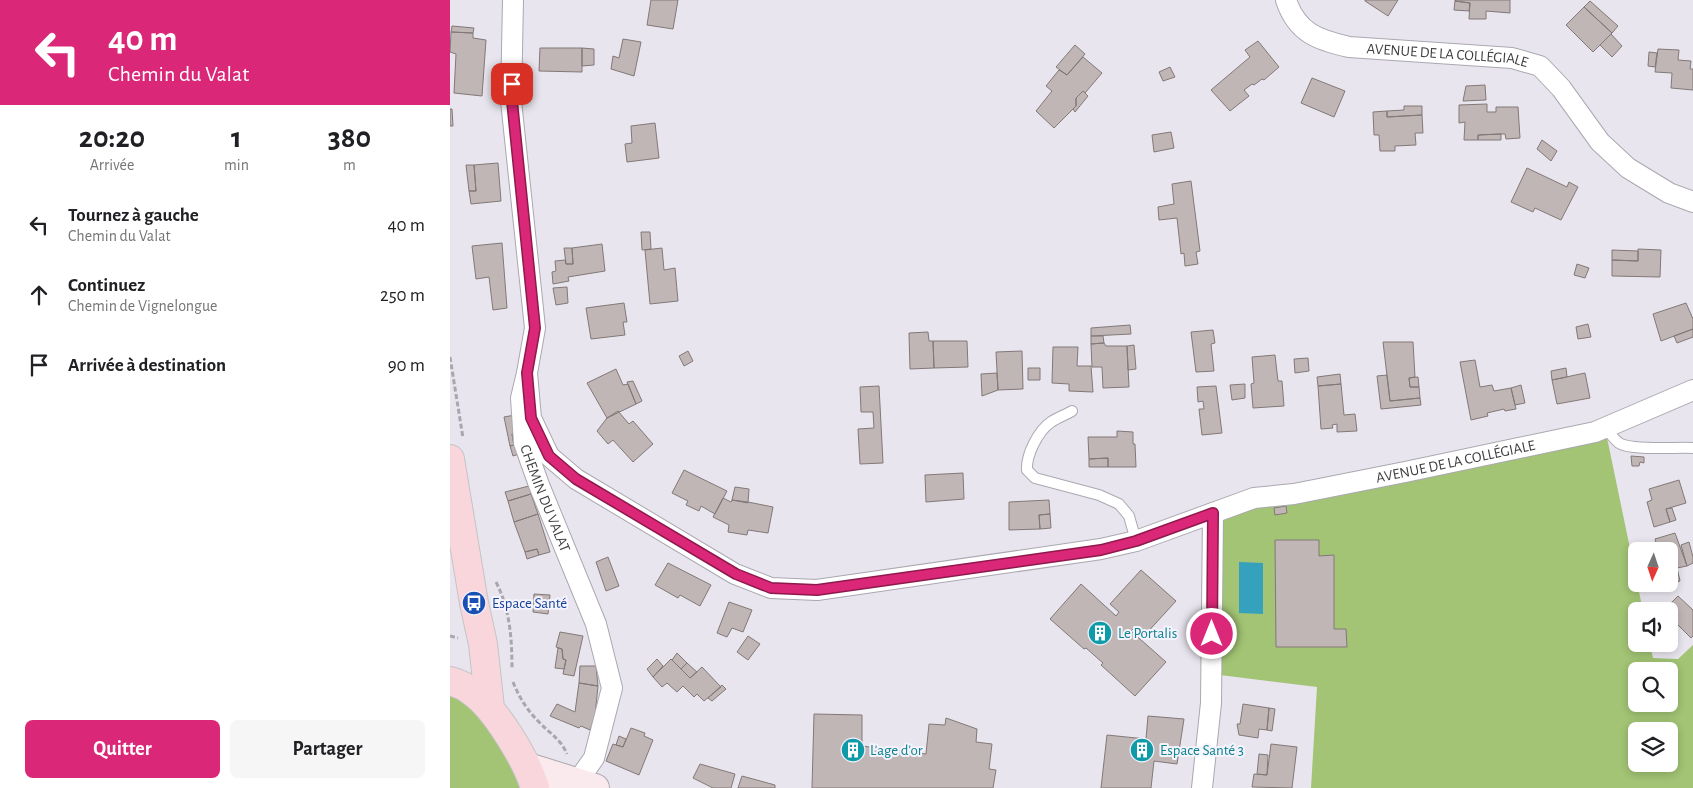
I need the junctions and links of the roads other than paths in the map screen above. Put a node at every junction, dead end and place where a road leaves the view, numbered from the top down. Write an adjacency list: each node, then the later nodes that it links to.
1 (512, 0): 4 (street)
2 (1286, 0): 3 (street, AVENUE DE LA COLLÉGIALE)
3 (1693, 202)
4 (527, 373): 11 (street, CHEMIN DU VALAT); 14 (street, CHEMIN DU VALAT)
5 (1693, 390): 7 (street, AVENUE DE LA COLLÉGIALE)
6 (1072, 411): 11 (lane)
7 (1605, 428): 8 (lane); 10 (street, AVENUE DE LA COLLÉGIALE)
8 (1693, 448)
9 (450, 459): 13 (main road)
10 (1213, 513): 11 (street, CHEMIN DU VALAT); 16 (street)
11 (1136, 541)
12 (450, 681): 13 (main road)
13 (490, 708): 15 (main road)
14 (581, 776): 15 (street)
15 (532, 778)
16 (1202, 788)

